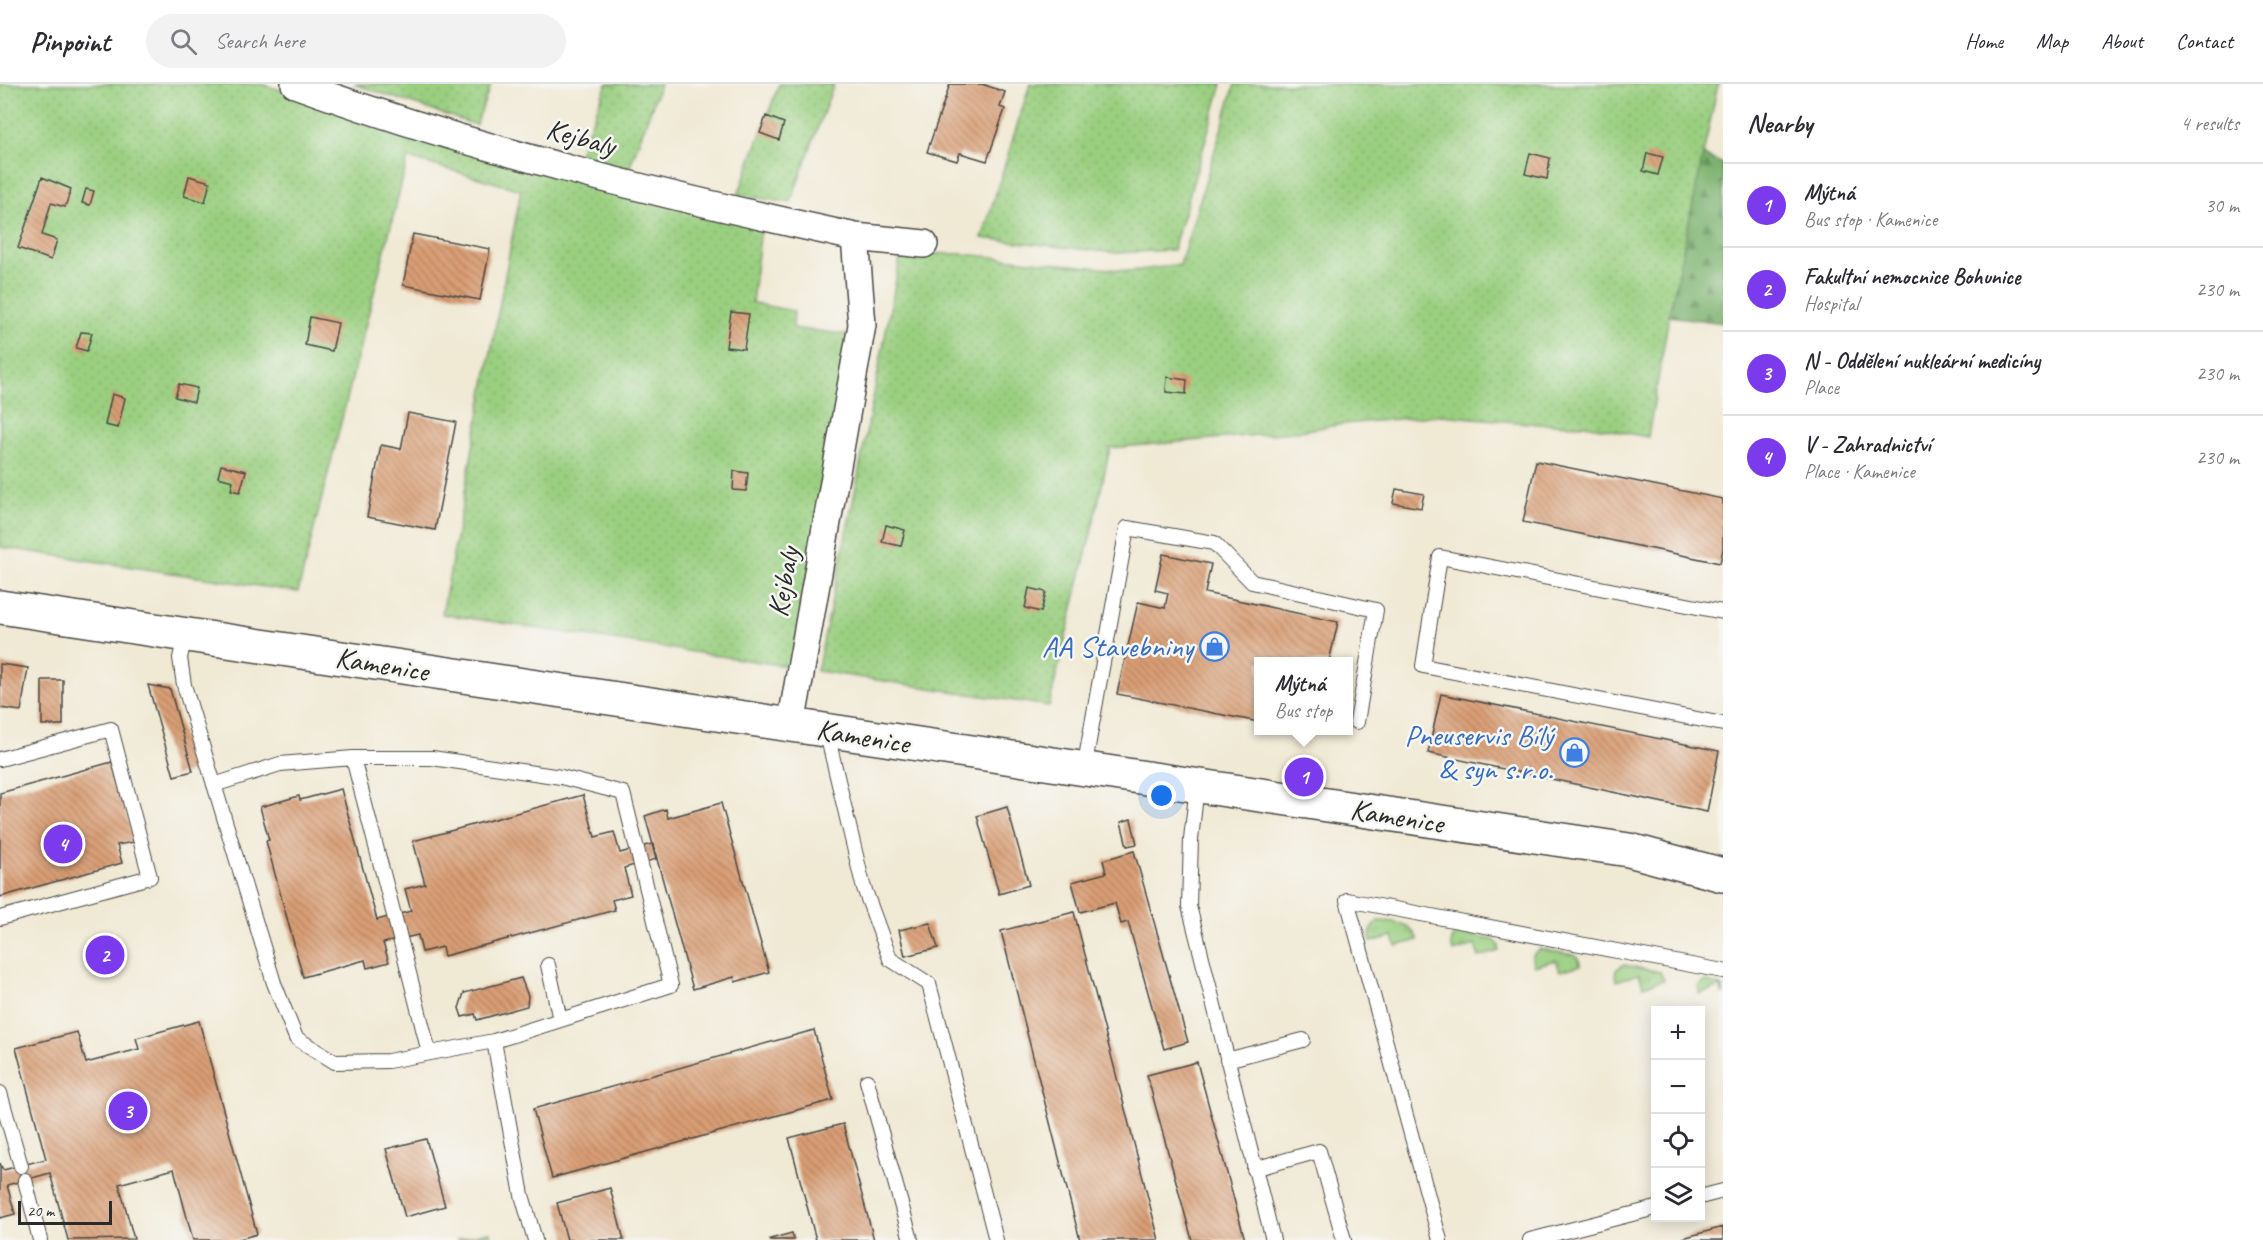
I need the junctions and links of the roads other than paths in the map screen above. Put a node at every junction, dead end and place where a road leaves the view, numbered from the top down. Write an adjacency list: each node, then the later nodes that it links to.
1 (295, 84): 2 (street, Kejbaly)
2 (855, 237): 3 (street, Kejbaly); 9 (street, Kejbaly)
3 (924, 244)
4 (0, 607): 6 (street, Kamenice)
5 (1723, 612): 8 (lane)
6 (184, 635): 9 (street, Kamenice); 14 (lane)
7 (1357, 722): 13 (lane)
8 (1723, 724)
9 (791, 725): 10 (street, Kamenice)
10 (826, 730): 13 (street, Kamenice); 36 (lane)
11 (353, 758): 14 (lane); 20 (lane); 23 (lane)
12 (0, 759): 17 (lane)
13 (1083, 769): 15 (street, Kamenice)
14 (214, 785): 23 (lane)
15 (1197, 786): 16 (street, Kamenice); 24 (lane)
16 (1723, 875)
17 (0, 918)
18 (548, 964): 20 (lane)
19 (1723, 971): 39 (lane)
20 (560, 1020): 22 (lane)
21 (1303, 1040): 24 (lane)
22 (494, 1041): 23 (lane); 34 (lane)
23 (429, 1053)
24 (1227, 1060): 28 (lane)
25 (867, 1081): 35 (lane)
26 (0, 1092): 27 (lane)
27 (21, 1166)
28 (1254, 1169): 37 (lane); 38 (lane)
29 (25, 1180): 33 (lane)
30 (1723, 1191): 31 (lane)
31 (1705, 1196)
32 (1651, 1209): 40 (lane)
33 (39, 1240)
34 (535, 1240)
35 (911, 1240)
36 (996, 1240)
37 (1273, 1240)
38 (1344, 1240)
39 (1440, 1240)
40 (1530, 1240)

